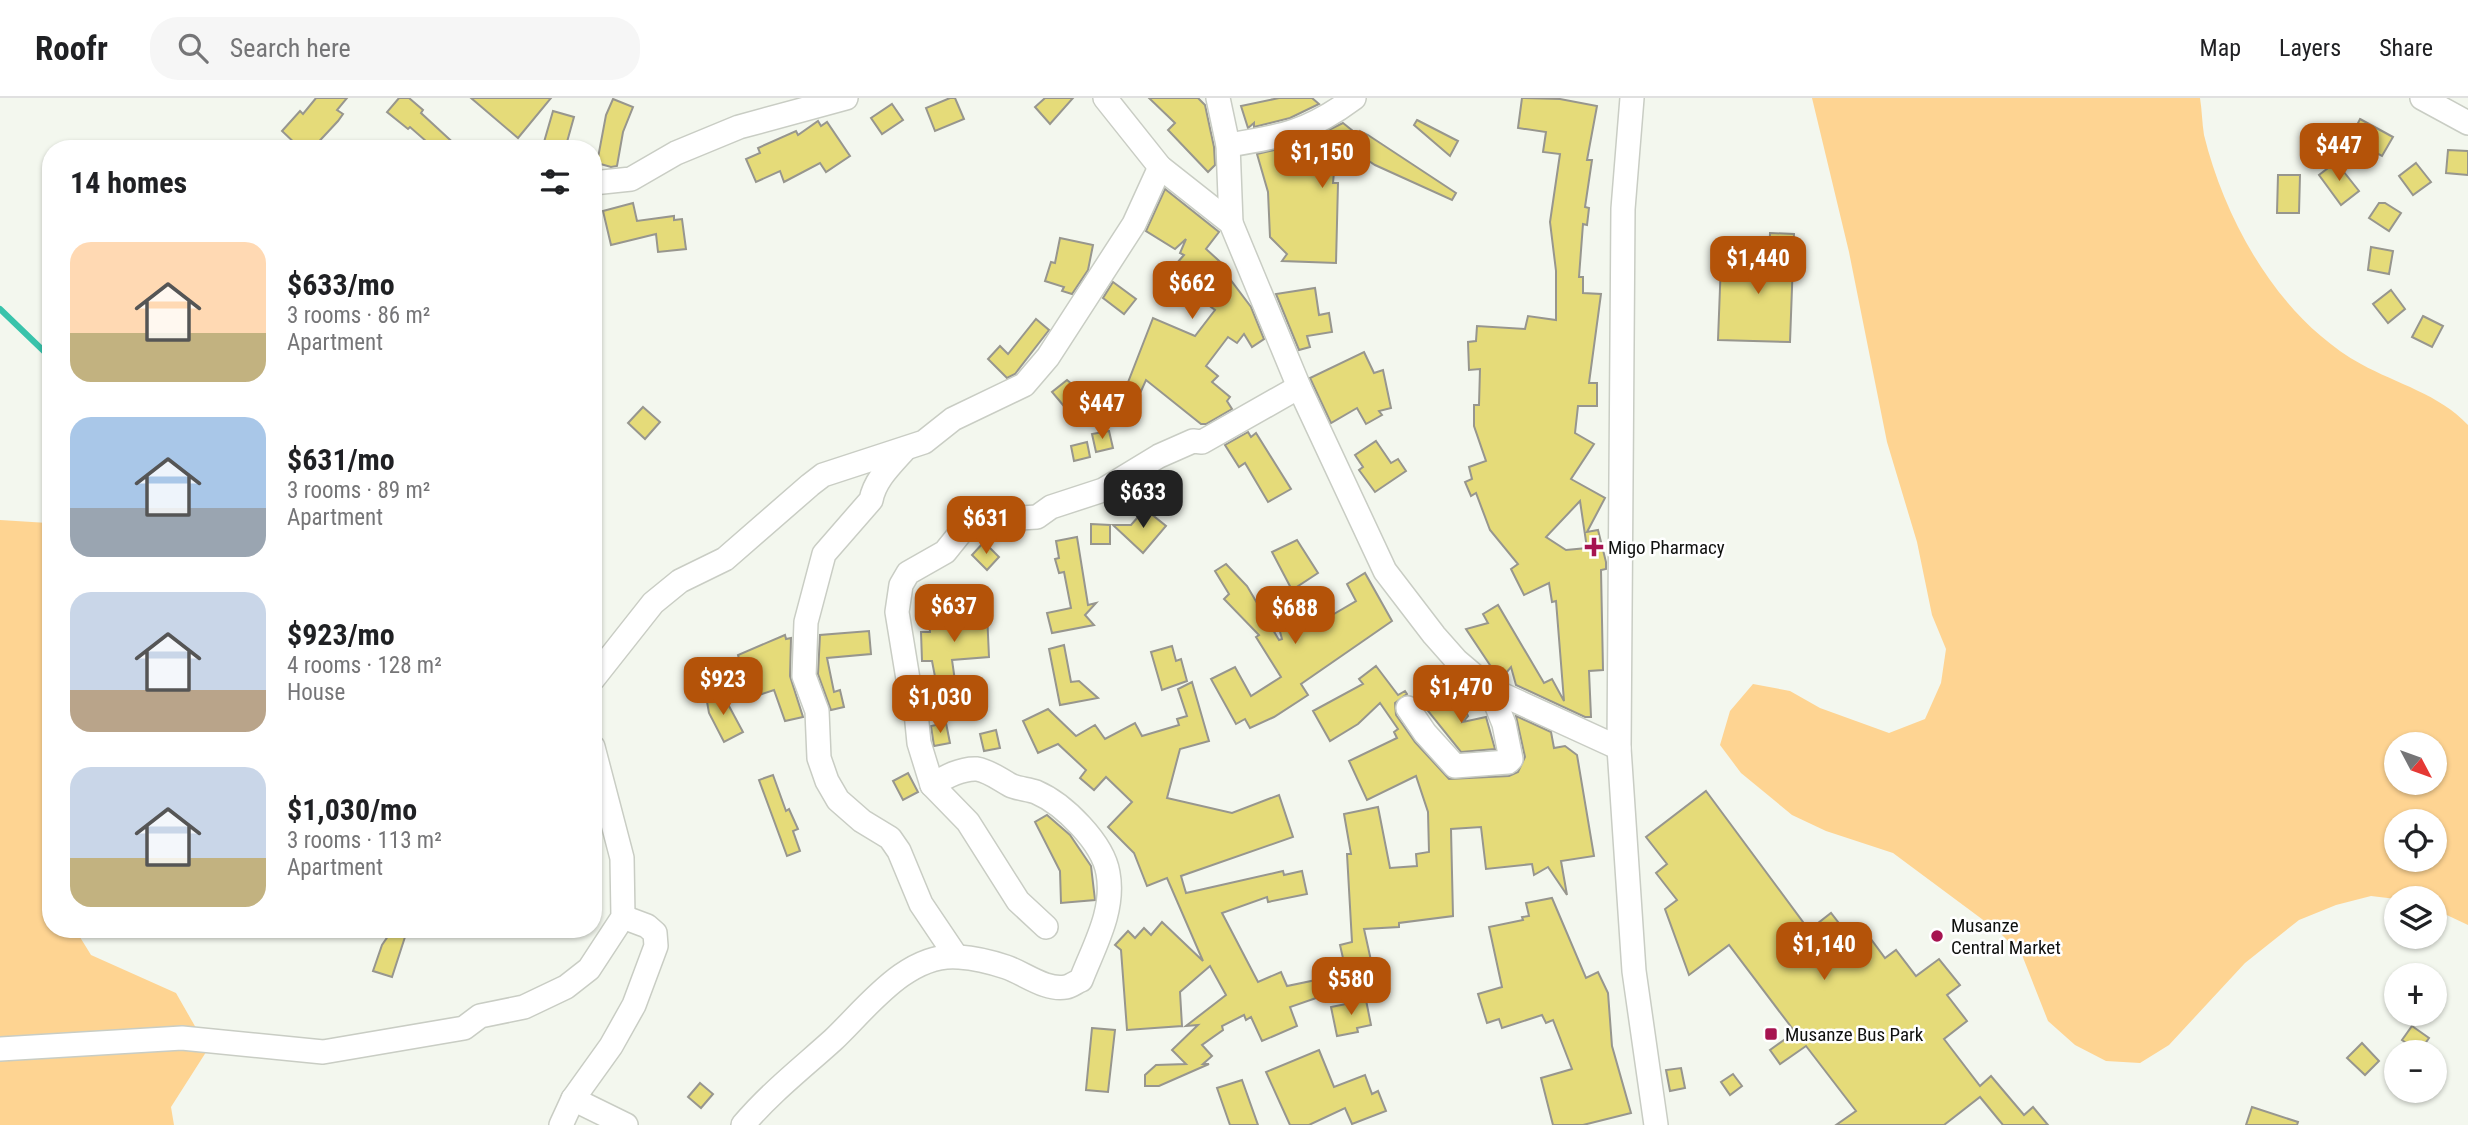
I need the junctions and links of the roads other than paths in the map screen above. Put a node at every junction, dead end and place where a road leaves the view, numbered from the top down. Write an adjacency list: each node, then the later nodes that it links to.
1 (846, 98): 10 (street)
2 (1105, 98): 9 (street)
3 (1218, 98): 8 (street)
4 (1354, 98): 8 (street)
5 (1632, 98): 17 (street)
6 (2422, 98): 7 (street)
7 (2468, 123)
8 (1228, 145): 11 (street)
9 (1160, 167): 11 (street); 13 (street)
10 (602, 182)
11 (1231, 223): 12 (street)
12 (1299, 387): 15 (street); 19 (street)
13 (905, 449): 14 (street); 22 (street)
14 (602, 668)
15 (1490, 689): 16 (street); 17 (street)
16 (1408, 708)
17 (1619, 748): 28 (street)
18 (602, 781): 20 (street)
19 (932, 785): 21 (street); 22 (street)
20 (623, 917): 23 (street); 24 (street)
21 (1046, 928)
22 (956, 956): 27 (street)
23 (0, 1049)
24 (573, 1099): 25 (street); 26 (street)
25 (561, 1125)
26 (626, 1125)
27 (743, 1125)
28 (1656, 1125)

